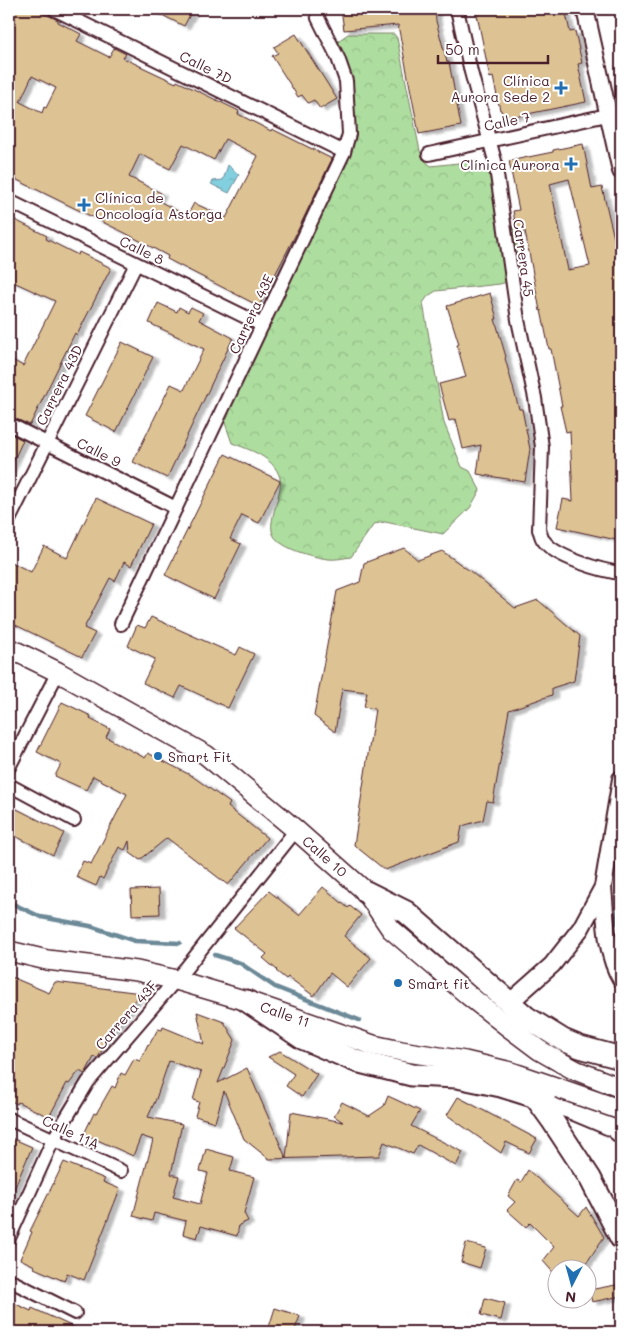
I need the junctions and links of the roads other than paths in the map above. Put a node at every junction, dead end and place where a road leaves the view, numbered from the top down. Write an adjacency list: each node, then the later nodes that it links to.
1 (54, 9): 7 (street, Calle 7D)
2 (317, 9): 7 (street, Carrera 43E)
3 (457, 9): 6 (street, Carrera 45)
4 (586, 9): 5 (street)
5 (615, 114): 6 (street, Calle 7); 9 (street)
6 (490, 140): 8 (street, Calle 7); 17 (street, Carrera 45)
7 (344, 152): 12 (street, Carrera 43E)
8 (429, 154)
9 (621, 171)
10 (9, 201): 11 (street, Calle 8)
11 (136, 264): 12 (street, Calle 8); 14 (street, Carrera 43D)
12 (262, 325): 15 (street, Carrera 43E)
13 (9, 424): 14 (street, Calle 9)
14 (47, 442): 15 (street, Calle 9); 16 (street, Carrera 43D)
15 (176, 508): 18 (street, Carrera 43E)
16 (9, 520)
17 (621, 573)
18 (121, 624)
19 (9, 648): 20 (main road, Calle 10)
20 (58, 672): 21 (street); 25 (main road, Calle 10)
21 (9, 767)
22 (621, 779): 26 (street)
23 (9, 785): 24 (street)
24 (74, 820)
25 (296, 830): 27 (main road, Calle 10); 30 (street, Carrera 43F)
26 (603, 887): 29 (street); 32 (street)
27 (366, 892): 32 (main road); 35 (main road, Calle 10, bridge)
28 (9, 951): 30 (main road, Calle 11)
29 (621, 979)
30 (176, 980): 31 (main road, Calle 11); 41 (street, Carrera 43F)
31 (247, 1001): 36 (main road); 38 (main road, Calle 11, bridge)
32 (508, 1004): 33 (main road)
33 (595, 1052): 34 (main road); 37 (main road)
34 (621, 1058)
35 (621, 1088)
36 (534, 1095): 37 (main road); 44 (main road)
37 (571, 1108): 40 (main road)
38 (621, 1110)
39 (9, 1119): 41 (street, Calle 11A)
40 (621, 1132)
41 (53, 1140): 42 (street, Calle 11A); 43 (street, Carrera 43F)
42 (121, 1172)
43 (9, 1238)
44 (621, 1238)
45 (9, 1280): 46 (street)
46 (75, 1313)

